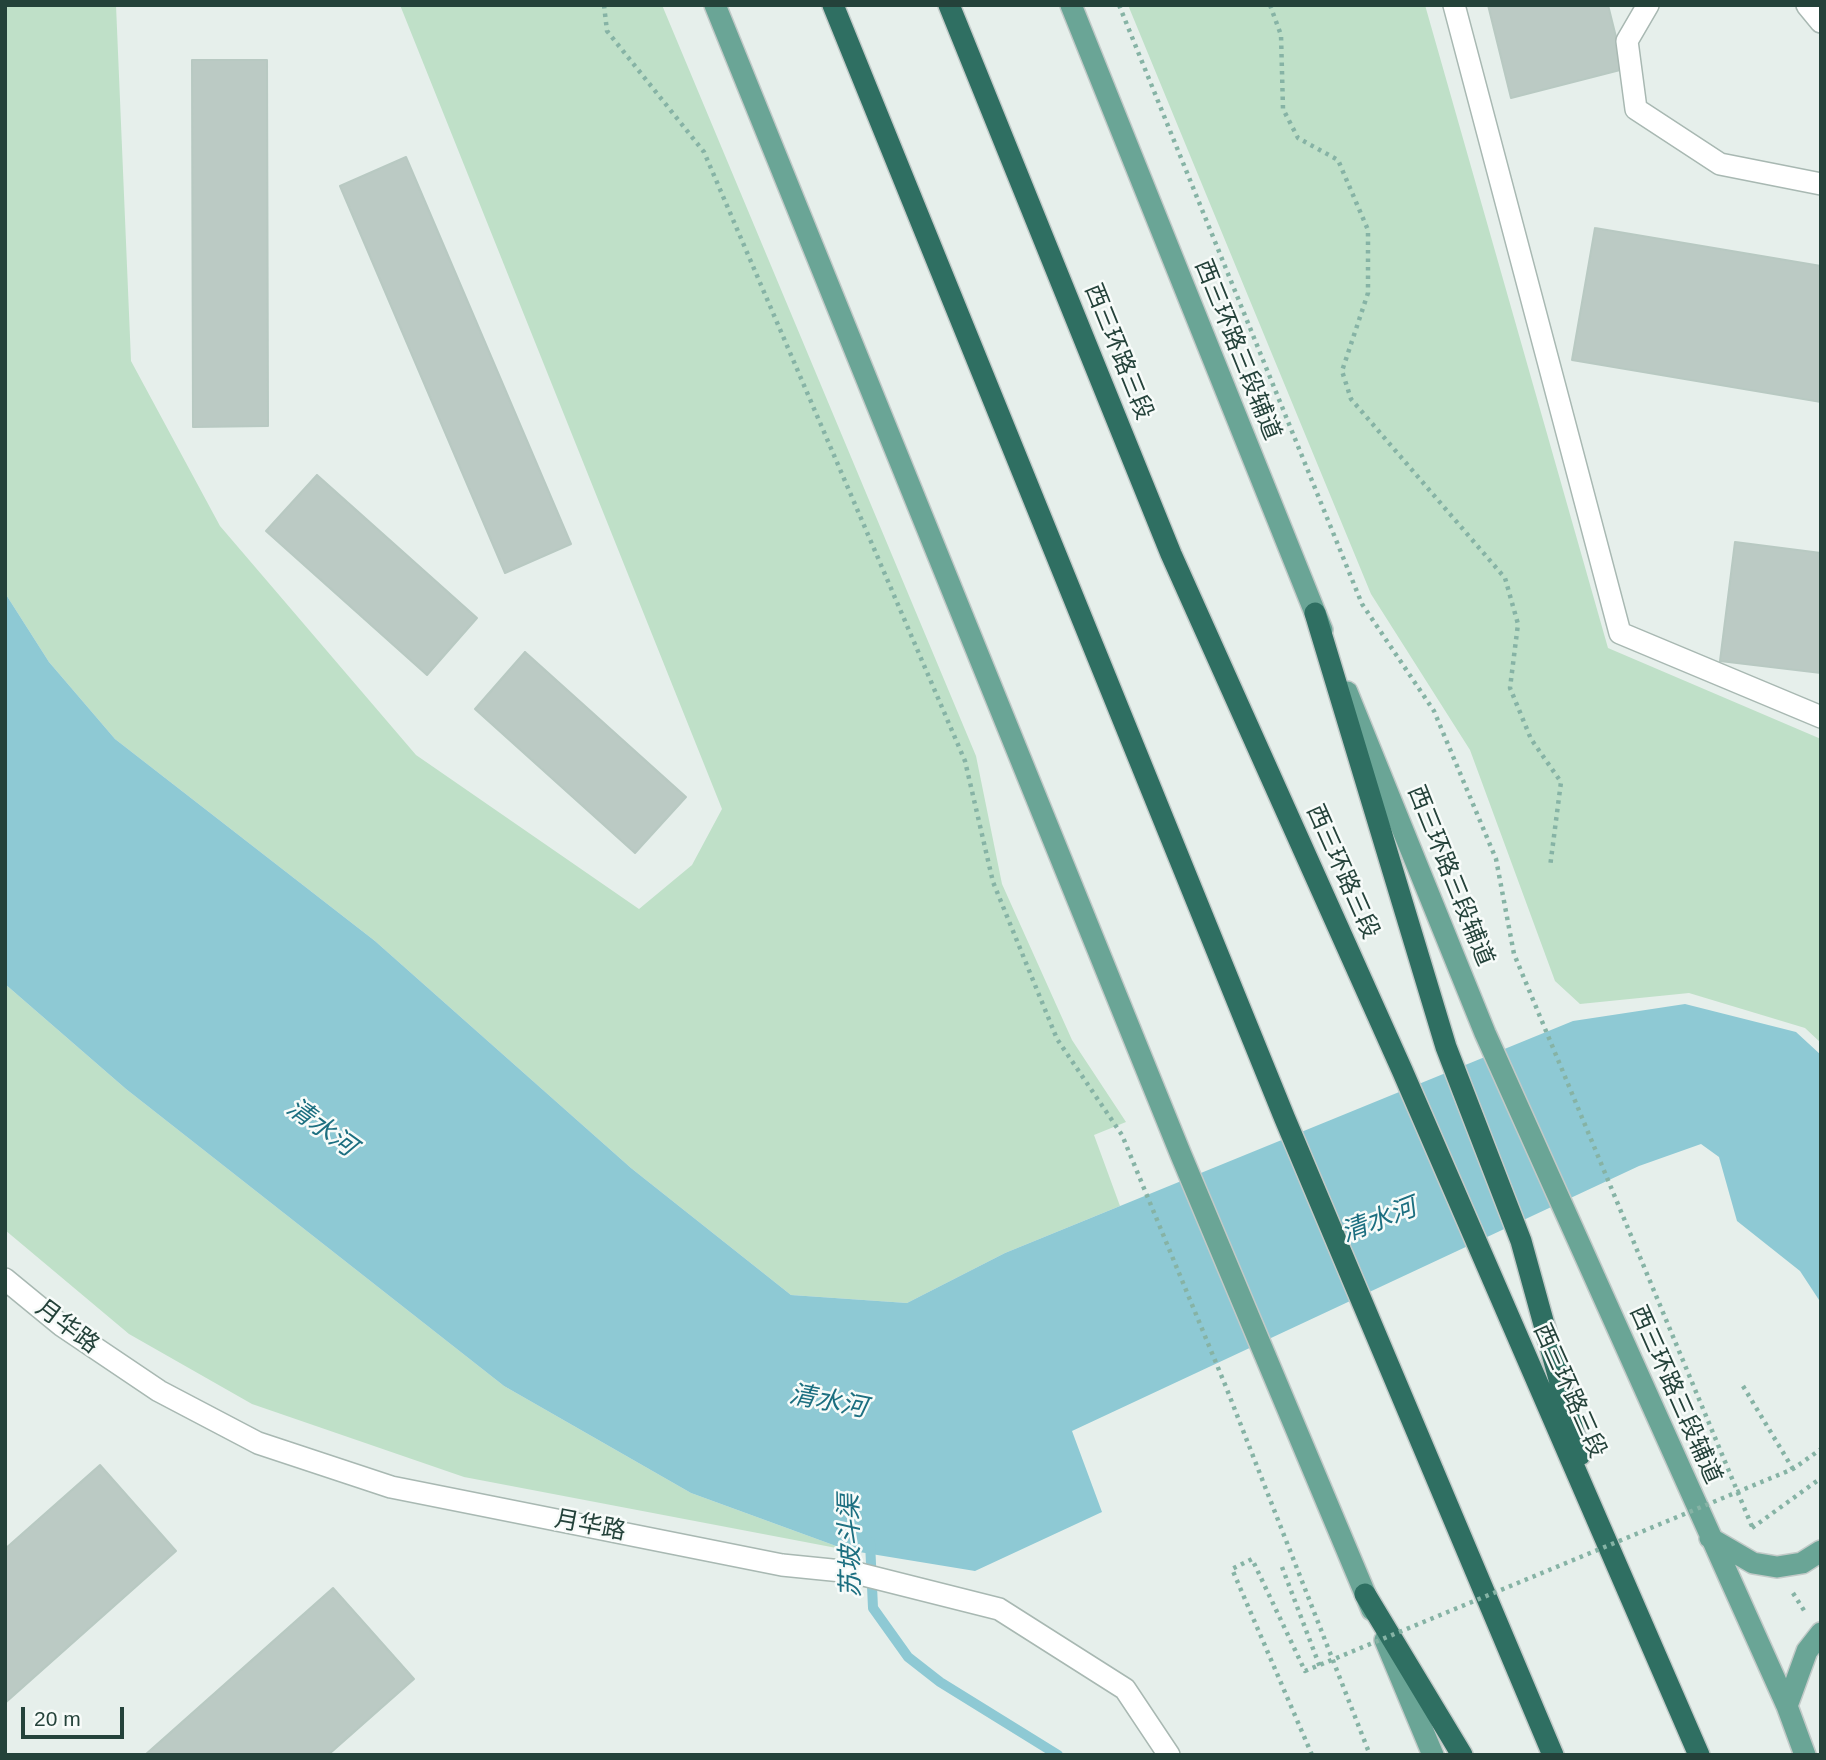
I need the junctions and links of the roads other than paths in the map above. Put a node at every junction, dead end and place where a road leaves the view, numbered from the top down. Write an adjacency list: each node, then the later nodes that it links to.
1 (715, 5): 16 (main road)
2 (833, 5): 22 (highway)
3 (949, 5): 13 (highway, 西三环路三段)
4 (1071, 5): 10 (main road, 西三环路三段辅道)
5 (1454, 5): 11 (street)
6 (1648, 5): 9 (street)
7 (1807, 5): 8 (street)
8 (1821, 22)
9 (1821, 184)
10 (1315, 613): 13 (highway); 14 (main road, 西三环路三段辅道)
11 (1821, 717)
12 (5, 1279): 19 (street, 月华路)
13 (1600, 1525): 23 (highway, 西三环路三段)
14 (1710, 1538): 15 (main road); 18 (main road, 西三环路三段辅道)
15 (1821, 1552)
16 (1365, 1594): 20 (main road); 21 (highway)
17 (1820, 1634): 18 (main road)
18 (1787, 1706): 24 (main road, 西三环路三段辅道)
19 (1169, 1755)
20 (1433, 1755)
21 (1462, 1755)
22 (1553, 1755)
23 (1699, 1755)
24 (1805, 1755)

